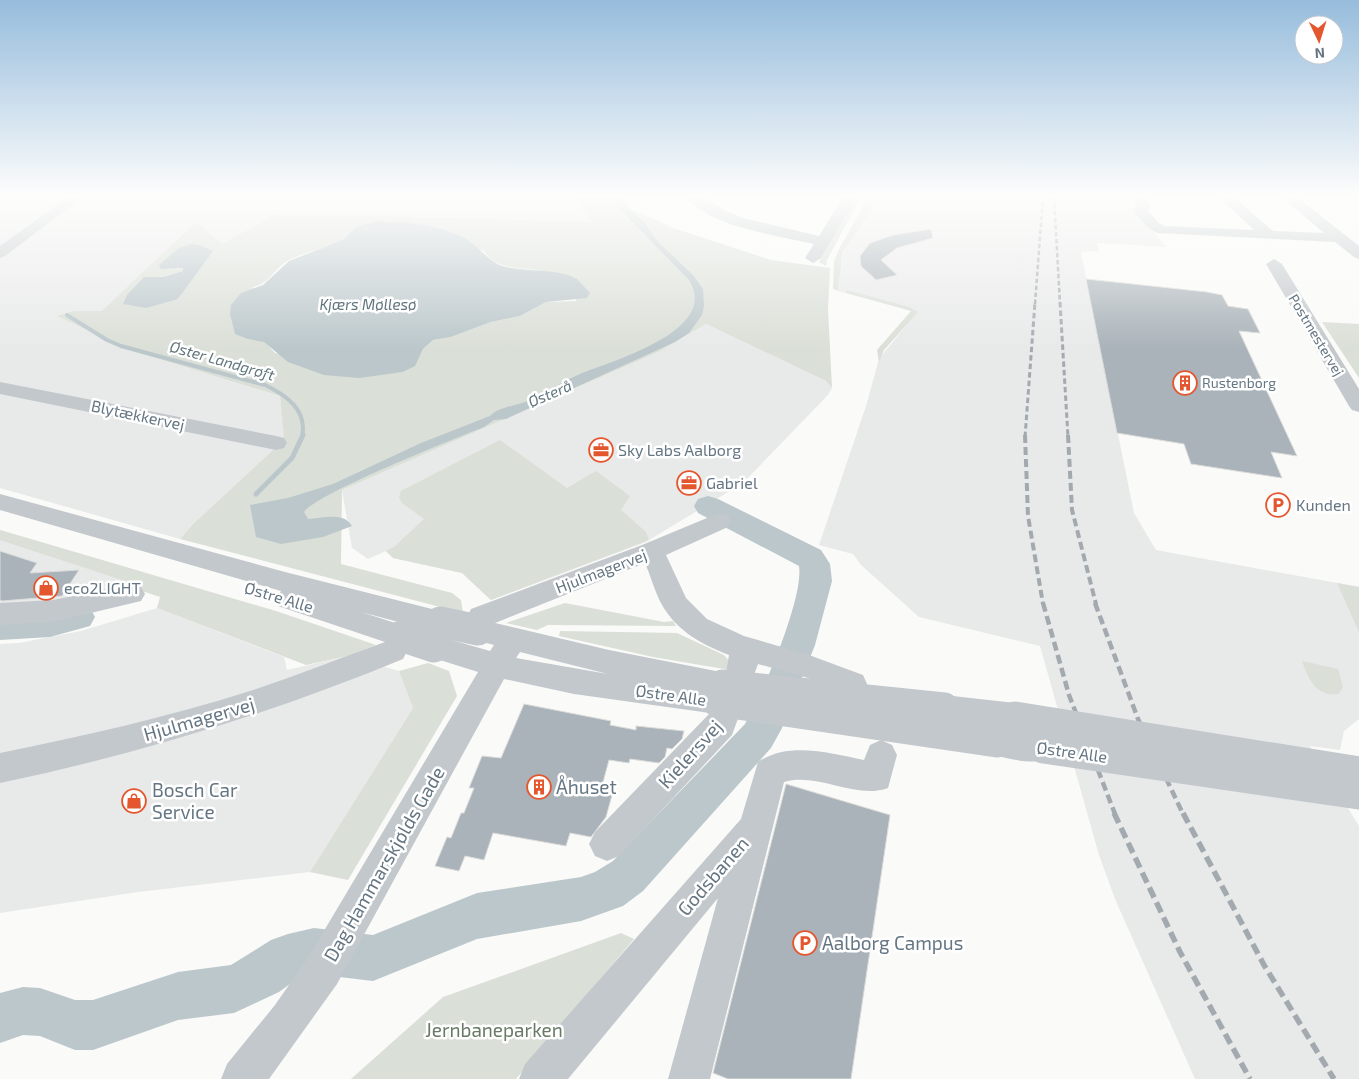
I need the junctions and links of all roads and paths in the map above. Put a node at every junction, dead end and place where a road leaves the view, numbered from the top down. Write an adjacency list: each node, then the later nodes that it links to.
1 (819, 247): 2 (street)
2 (813, 258)
3 (1274, 264): 5 (street, Postmestervej)
4 (0, 388): 6 (street, Blytækkervej)
5 (1359, 406)
6 (276, 443)
7 (0, 502): 14 (street, Østre Alle)
8 (0, 516): 16 (street, Østre Alle)
9 (719, 521): 10 (street, Hjulmagervej)
10 (651, 551): 13 (street, Hjulmagervej); 17 (street)
11 (132, 594): 12 (street)
12 (0, 614)
13 (479, 624): 14 (street, Østre Alle, bridge); 15 (street, Østre Alle)
14 (437, 635): 16 (street, Østre Alle, bridge); 18 (street, Østre Alle)
15 (512, 639): 18 (street, Dag Hammarskjølds Gade); 20 (street, Østre Alle)
16 (397, 644): 22 (street, Hjulmagervej)
17 (744, 648): 19 (street); 26 (street, Kielersvej)
18 (495, 666): 20 (street, Østre Alle); 27 (street, Dag Hammarskjølds Gade)
19 (852, 684)
20 (720, 693): 23 (street, Østre Alle, bridge); 24 (street, Østre Alle, bridge)
21 (881, 755): 25 (street)
22 (0, 768)
23 (1359, 772)
24 (1359, 794)
25 (756, 826): 28 (street, Godsbanen); 29 (street, Godsbanen)
26 (607, 844)
27 (242, 1079)
28 (540, 1079)
29 (689, 1079)

